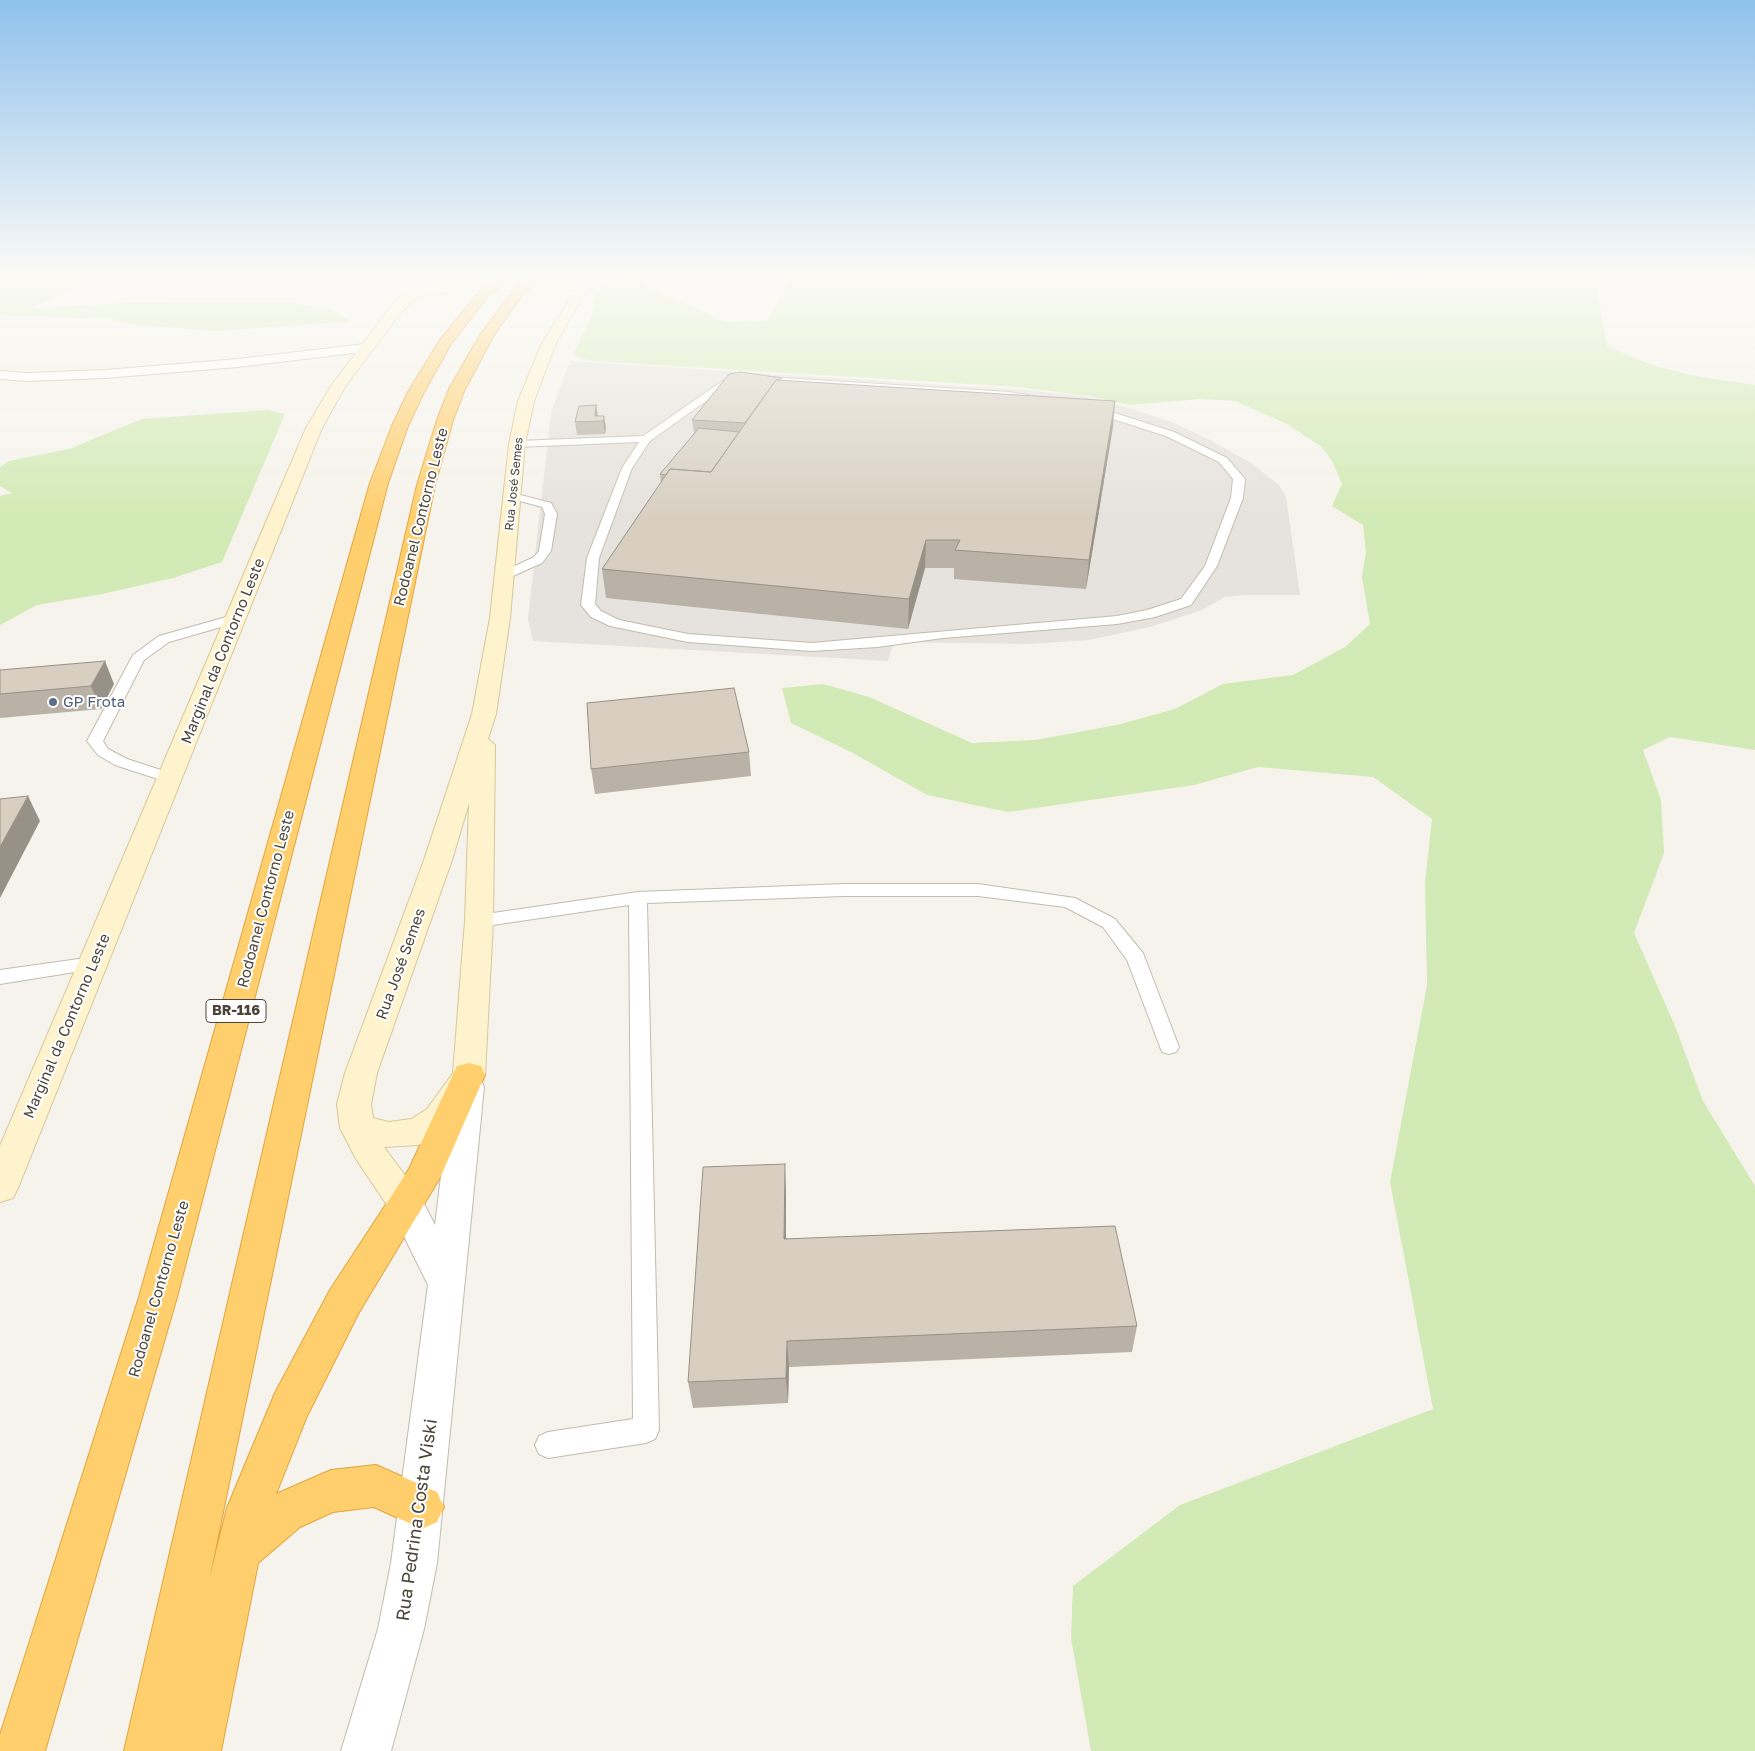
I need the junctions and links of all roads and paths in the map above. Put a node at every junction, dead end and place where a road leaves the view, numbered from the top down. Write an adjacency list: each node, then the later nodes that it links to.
1 (308, 355): 6 (street)
2 (360, 355): 11 (main road, Marginal da Contorno Leste)
3 (439, 355): 27 (highway, Rodoanel Contorno Leste / BR-116)
4 (476, 355): 28 (highway, Rodoanel Contorno Leste / BR-116)
5 (543, 355): 8 (main road, Rua José Semes)
6 (0, 375)
7 (646, 439): 7 (lane); 8 (lane)
8 (517, 444): 9 (main road, Rua José Semes)
9 (513, 496): 10 (main road, Rua José Semes); 10 (lane)
10 (504, 576): 12 (main road, Rua José Semes)
11 (237, 618): 13 (main road, Marginal da Contorno Leste); 13 (lane)
12 (484, 714): 15 (main road, Rua José Semes); 20 (main road, Rua José Semes)
13 (170, 778): 16 (main road, Marginal da Contorno Leste)
14 (638, 898): 15 (lane); 18 (lane); 24 (lane)
15 (478, 920): 19 (main road, Rua José Semes)
16 (94, 963): 17 (lane); 21 (main road, Marginal da Contorno Leste)
17 (0, 977)
18 (1169, 1047)
19 (469, 1075): 20 (main road); 22 (highway); 23 (street, Rua Pedrina Costa Viski)
20 (357, 1128): 22 (main road, Rua José Semes)
21 (0, 1188)
22 (406, 1204): 23 (street); 26 (highway)
23 (447, 1285): 25 (street, Rua Pedrina Costa Viski)
24 (548, 1445)
25 (422, 1508): 26 (highway); 30 (street, Rua Pedrina Costa Viski)
26 (238, 1551): 29 (highway)
27 (20, 1751)
28 (149, 1751)
29 (196, 1751)
30 (366, 1751)

